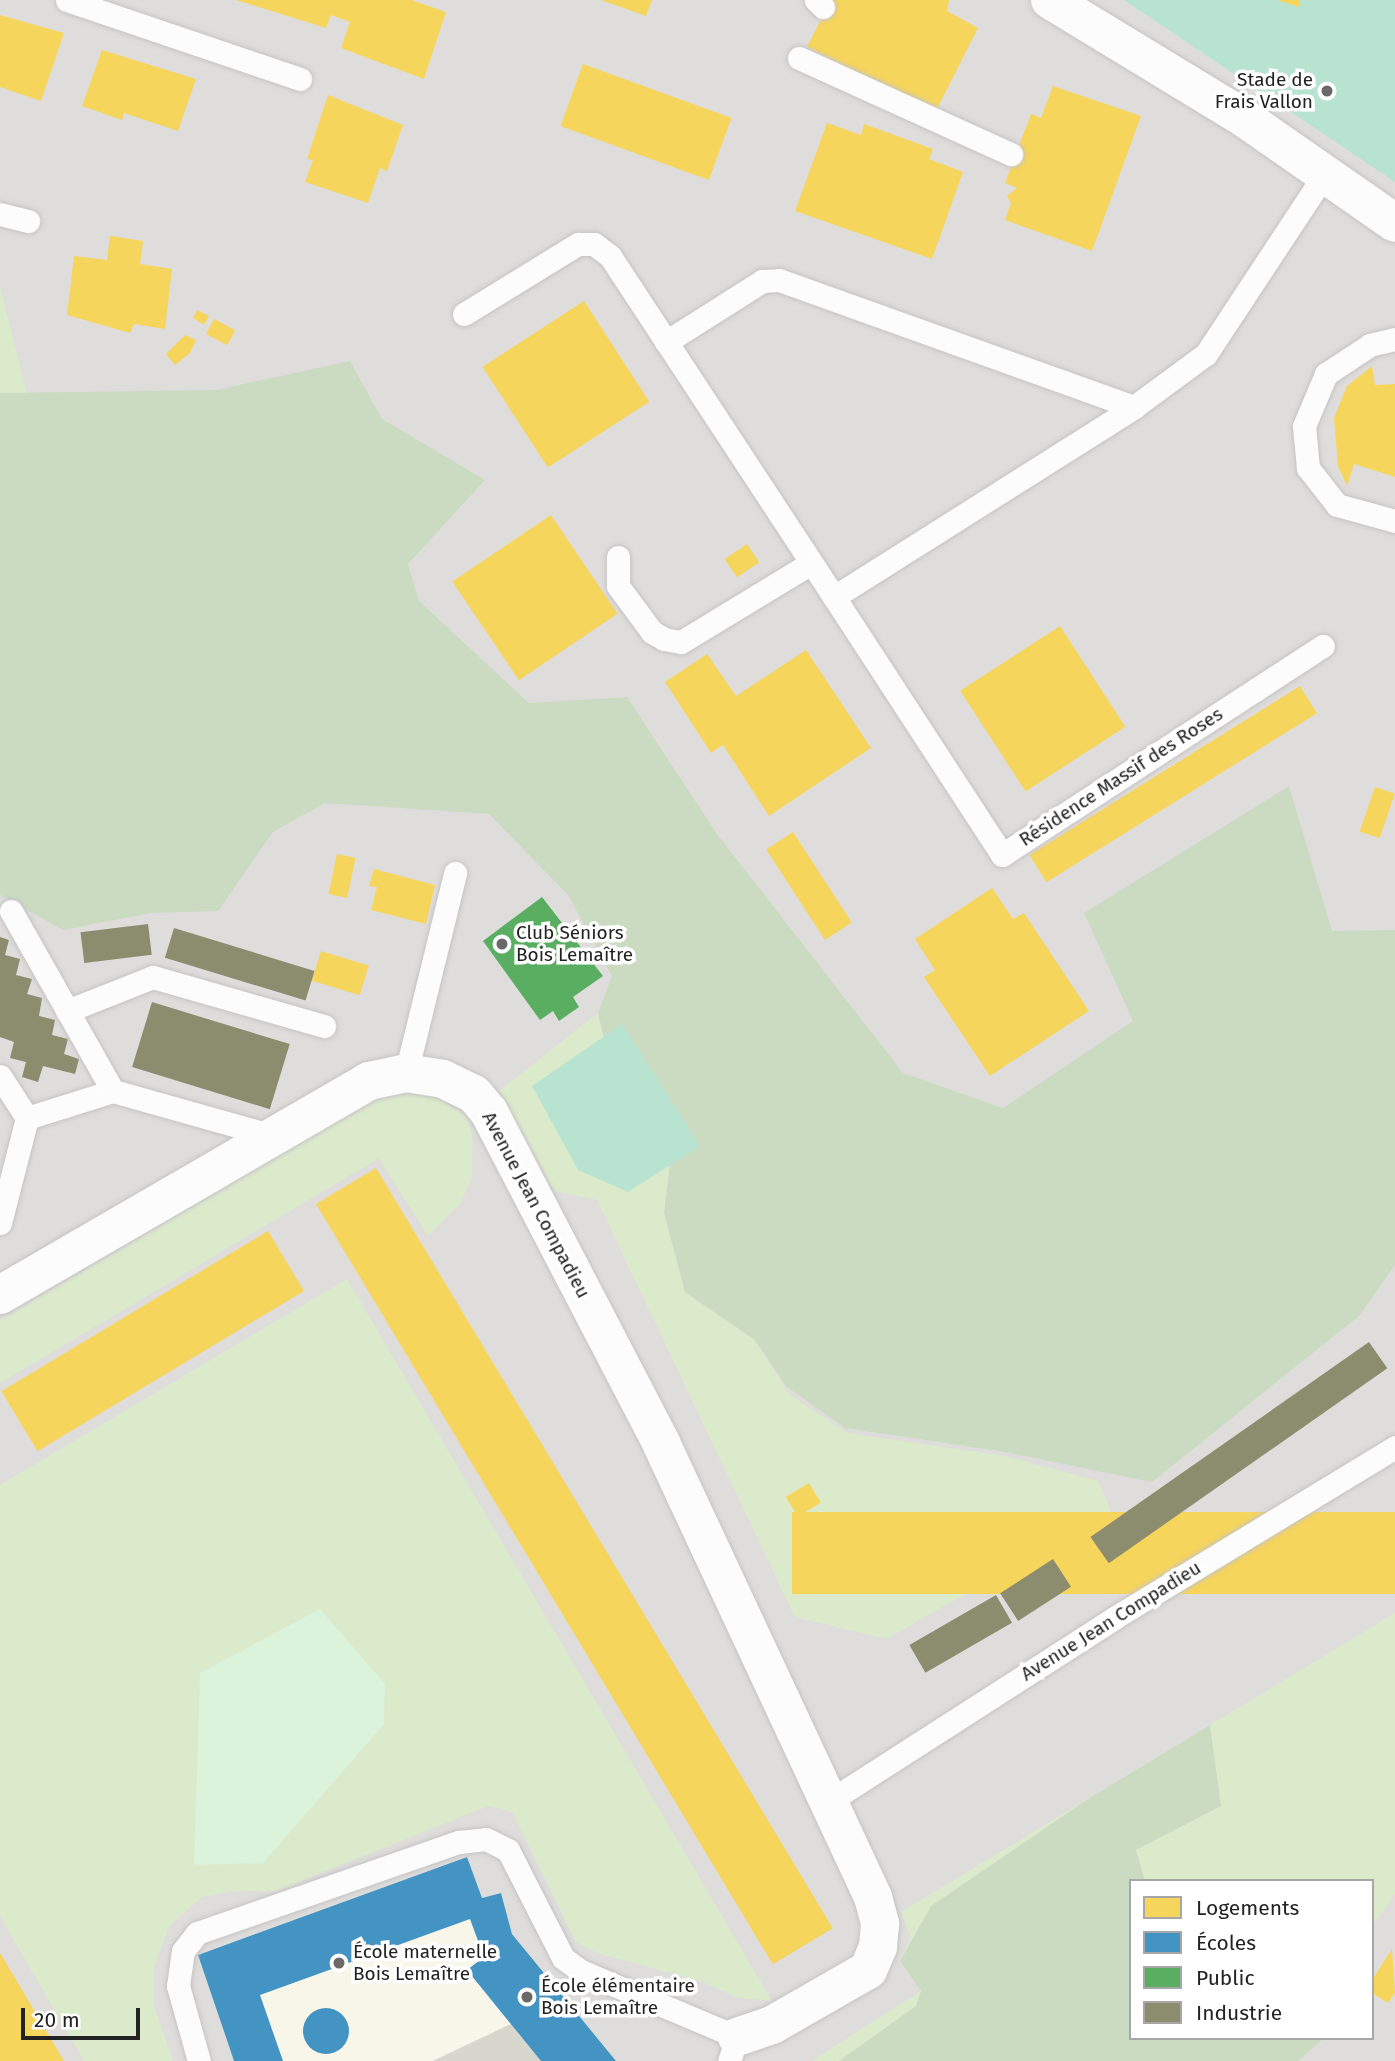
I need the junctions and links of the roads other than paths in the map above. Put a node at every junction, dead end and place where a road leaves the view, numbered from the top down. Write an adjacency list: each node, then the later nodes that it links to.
1 (67, 0): 4 (lane)
2 (1050, 0): 6 (street)
3 (799, 58): 5 (lane)
4 (300, 79)
5 (1011, 154)
6 (1324, 175): 9 (street); 13 (lane)
7 (0, 214): 8 (lane)
8 (28, 221)
9 (1395, 223)
10 (464, 314): 12 (lane, Résidence Massif des Roses)
11 (1395, 339): 14 (lane)
12 (666, 342): 13 (lane); 16 (lane, Résidence Massif des Roses)
13 (1134, 407): 17 (lane)
14 (1395, 521)
15 (618, 557): 16 (lane)
16 (811, 563): 17 (lane, Résidence Massif des Roses)
17 (834, 597): 18 (lane, Résidence Massif des Roses)
18 (1323, 646)
19 (455, 873): 23 (lane)
20 (11, 911): 21 (lane)
21 (67, 1011): 22 (lane); 25 (lane)
22 (324, 1026)
23 (406, 1073): 27 (street, Avenue Jean Compadieu); 31 (street, Avenue Jean Compadieu)
24 (0, 1076): 26 (lane)
25 (113, 1091): 26 (lane); 27 (lane)
26 (27, 1118): 28 (lane)
27 (277, 1137): 29 (street, Avenue Jean Compadieu)
28 (0, 1223)
29 (0, 1295)
30 (1395, 1447): 31 (lane, Avenue Jean Compadieu)
31 (831, 1800): 32 (street, Avenue Jean Compadieu)
32 (733, 2049): 33 (lane)
33 (199, 2061)

